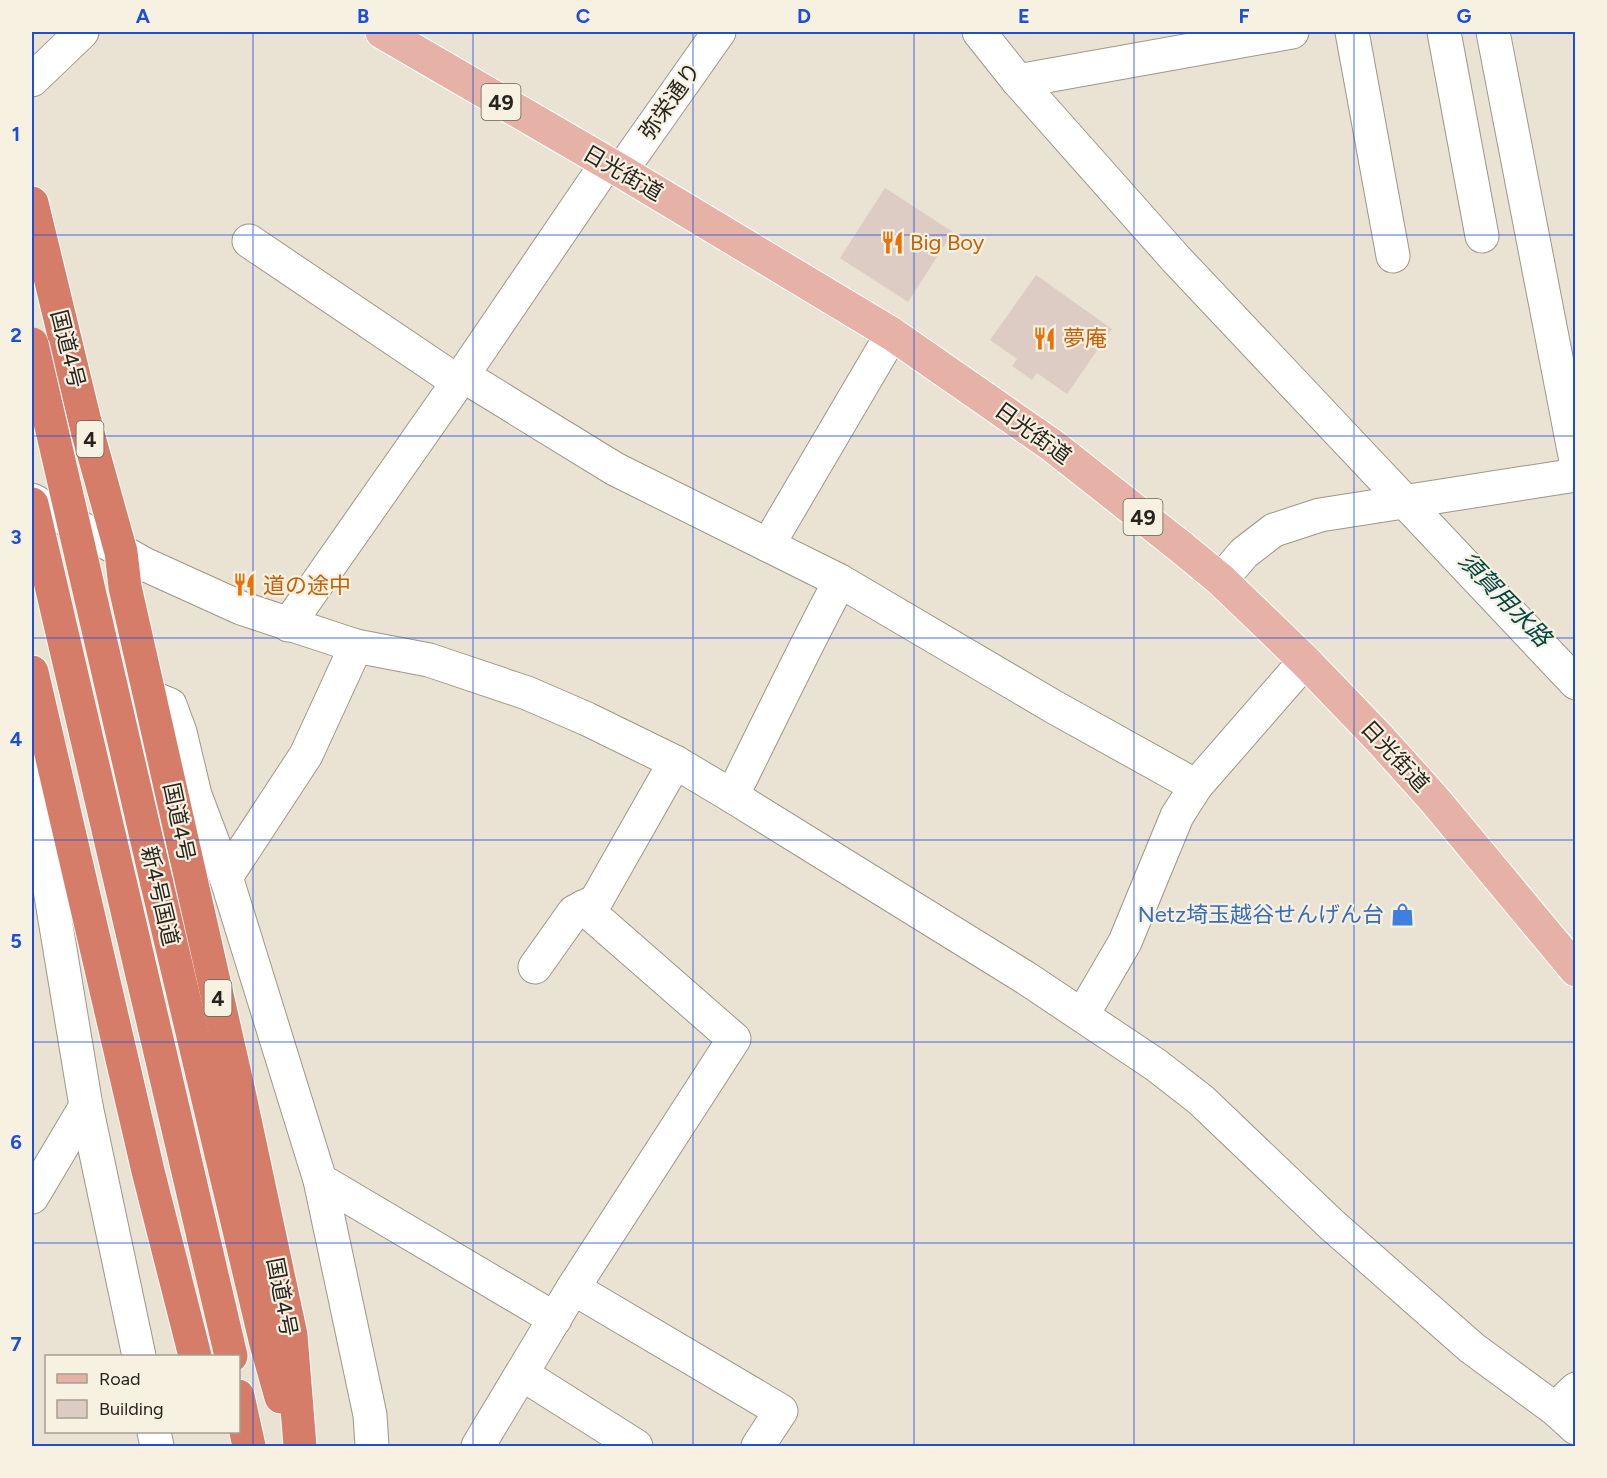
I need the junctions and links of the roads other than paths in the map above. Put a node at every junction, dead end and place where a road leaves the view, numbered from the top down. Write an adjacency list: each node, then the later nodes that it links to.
1 (82, 32): 10 (street)
2 (382, 32): 12 (main road, 日光街道 / 49)
3 (719, 32): 12 (street, 弥栄通り)
4 (979, 32): 11 (street)
5 (1288, 32): 9 (street)
6 (1352, 32): 16 (street)
7 (1444, 32): 14 (street)
8 (1493, 32): 20 (street)
9 (1176, 42): 11 (street)
10 (32, 80)
11 (1018, 81): 23 (street)
12 (614, 167): 17 (main road, 日光街道 / 49); 19 (street, 弥栄通り)
13 (32, 203): 25 (highway, 国道4号 / 4)
14 (1482, 236)
15 (249, 241): 19 (street)
16 (1393, 256)
17 (892, 334): 24 (street); 26 (main road, 日光街道 / 49)
18 (32, 344): 58 (highway, 新4号国道 / 4, bridge)
19 (460, 378): 24 (street); 28 (street, 弥栄通り)
20 (1575, 461)
21 (1575, 475): 23 (street)
22 (32, 502): 25 (street); 50 (highway, 新4号国道)
23 (1407, 502): 26 (street); 32 (street)
24 (768, 544): 27 (street)
25 (121, 552): 28 (street); 33 (highway, 国道4号 / 4)
26 (1221, 580): 30 (main road, 日光街道 / 49)
27 (840, 581): 36 (street); 37 (street)
28 (288, 625): 29 (street)
29 (356, 646): 35 (street); 38 (street)
30 (1305, 661): 36 (street); 41 (main road, 日光街道 / 49)
31 (32, 672): 34 (highway)
32 (1575, 683)
33 (151, 697): 38 (street); 59 (highway, 国道4号 / 4)
34 (49, 744): 43 (street); 49 (highway)
35 (675, 762): 37 (street); 39 (street)
36 (1196, 786): 42 (street)
37 (732, 796): 42 (street)
38 (226, 878): 44 (street)
39 (583, 907): 40 (street); 46 (street)
40 (535, 967)
41 (1575, 970)
42 (1083, 1014): 53 (street)
43 (86, 1106): 45 (street); 48 (street)
44 (320, 1180): 47 (street); 60 (street)
45 (34, 1189)
46 (573, 1288): 47 (street); 63 (street)
47 (555, 1319): 51 (street)
48 (139, 1355)
49 (195, 1355)
50 (231, 1355)
51 (522, 1374): 61 (street); 62 (street)
52 (240, 1405): 57 (highway)
53 (1569, 1409)
54 (227, 1433): 56 (highway)
55 (1575, 1444): 64 (street)
56 (236, 1446)
57 (249, 1446)
58 (295, 1446)
59 (300, 1446)
60 (372, 1446)
61 (478, 1446)
62 (636, 1446)
63 (758, 1446)
64 (1571, 1446)

